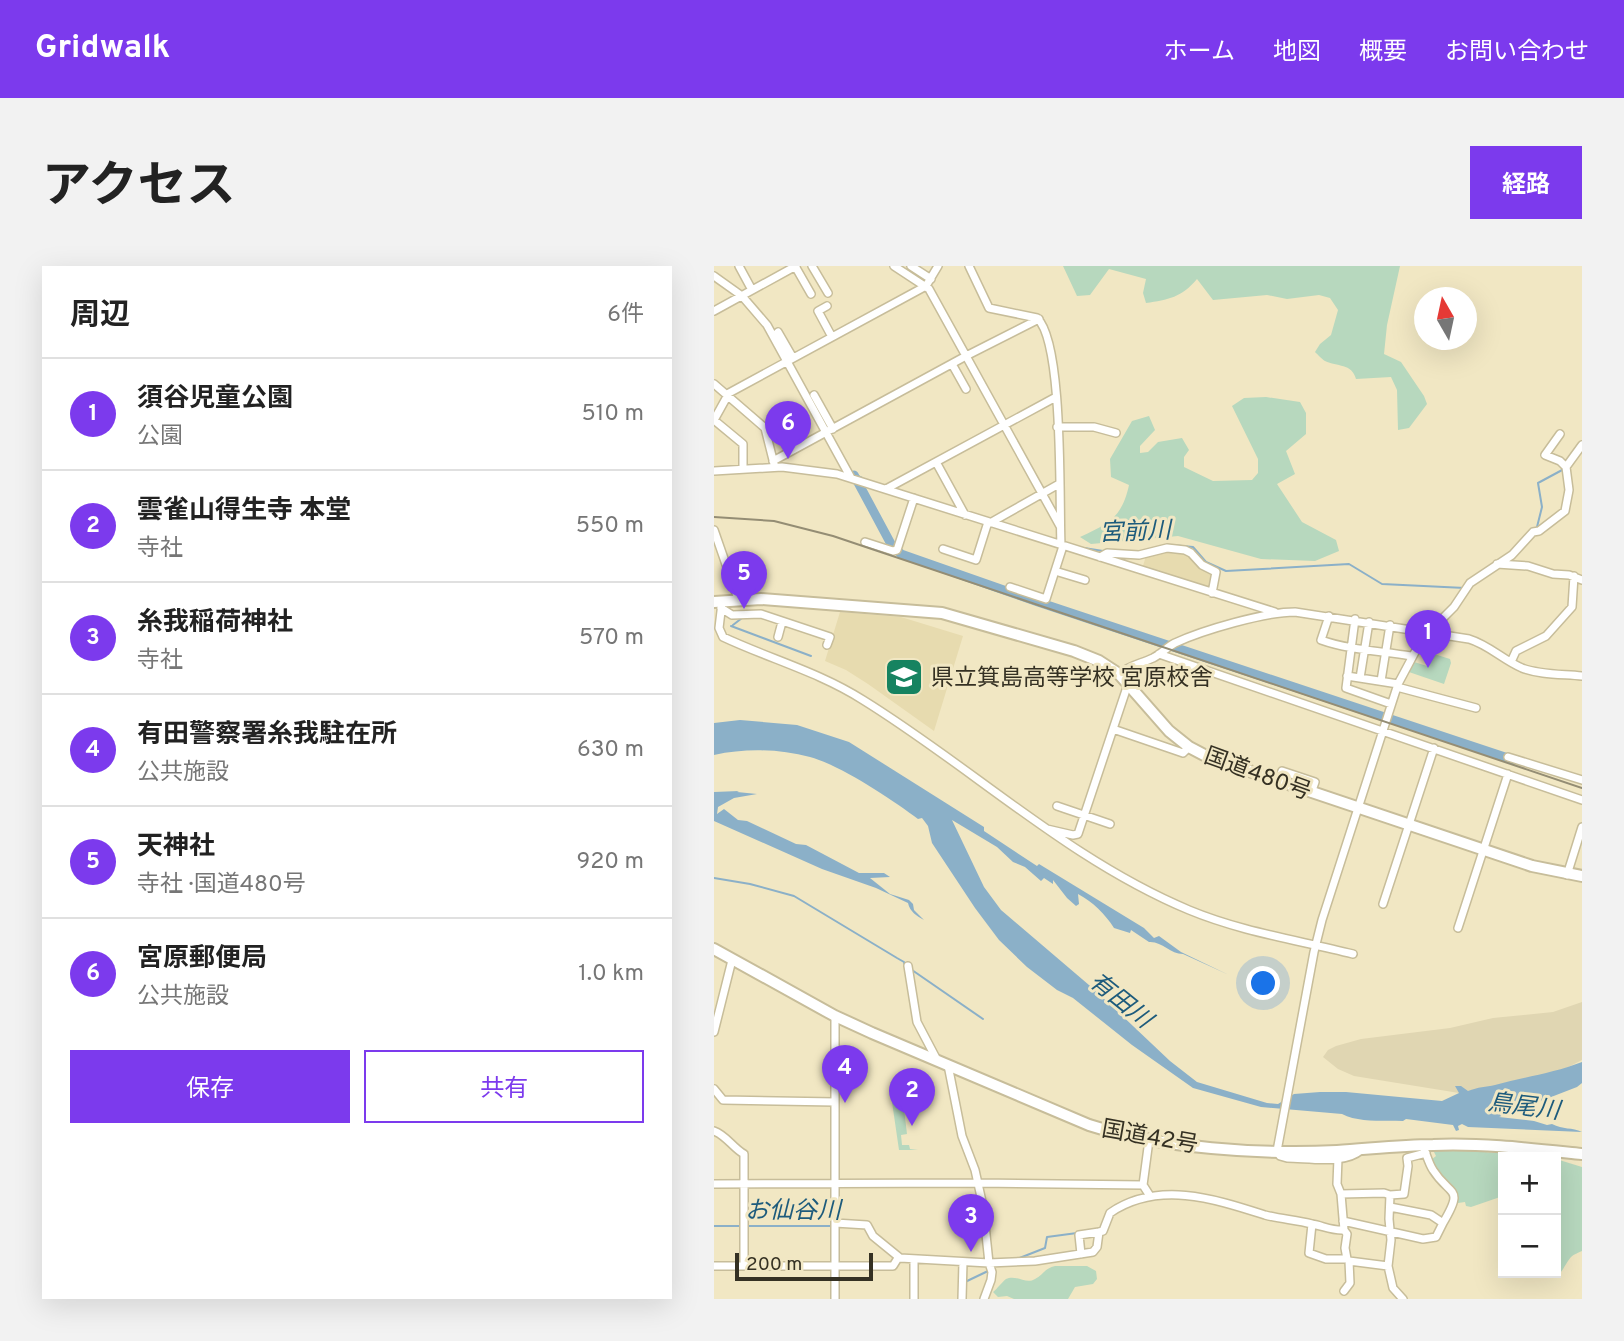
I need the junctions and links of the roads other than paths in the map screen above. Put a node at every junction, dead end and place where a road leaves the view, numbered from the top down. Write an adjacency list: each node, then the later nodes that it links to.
1 (739, 266): 12 (street)
2 (796, 266): 8 (street); 14 (street)
3 (813, 266): 13 (street)
4 (894, 266): 11 (street)
5 (911, 266): 10 (street)
6 (938, 266): 10 (street)
7 (969, 266): 18 (street)
8 (784, 269): 12 (street)
9 (714, 276): 15 (street)
10 (931, 279): 11 (street)
11 (926, 286): 20 (street); 21 (street)
12 (752, 290): 15 (street)
13 (828, 293)
14 (811, 294)
15 (742, 296): 17 (street); 22 (street)
16 (827, 306): 20 (street)
17 (714, 311)
18 (1039, 319): 21 (street); 28 (street)
19 (778, 332): 22 (street)
20 (832, 337): 22 (street)
21 (966, 356): 23 (street); 30 (street)
22 (790, 360): 27 (street); 32 (street)
23 (952, 364): 25 (street); 32 (street)
24 (714, 384): 27 (street)
25 (966, 389)
26 (814, 395): 32 (street)
27 (727, 396): 29 (street); 37 (street)
28 (1056, 397): 30 (street); 31 (street)
29 (714, 420): 39 (street)
30 (1004, 425): 36 (street); 44 (street)
31 (1057, 427): 33 (street); 42 (street)
32 (829, 431): 37 (street); 41 (street)
33 (1116, 433)
34 (1560, 434): 38 (street)
35 (1582, 445): 38 (street)
36 (936, 462): 43 (street); 46 (street)
37 (774, 464): 39 (street); 41 (street)
38 (1566, 467): 56 (street)
39 (743, 469): 40 (street)
40 (714, 471)
41 (851, 478): 43 (street)
42 (1059, 484): 44 (street); 48 (street)
43 (886, 489): 45 (street)
44 (1042, 494): 47 (street); 48 (street)
45 (914, 498): 46 (street); 50 (street)
46 (964, 515): 47 (street)
47 (989, 522): 52 (street); 53 (street)
48 (1060, 527): 52 (street)
49 (714, 530): 51 (street)
50 (865, 542)
51 (716, 544): 63 (street)
52 (1062, 545): 55 (street); 58 (street)
53 (943, 549)
54 (1145, 555): 55 (street); 57 (street); 62 (street)
55 (1100, 557): 57 (street)
56 (1497, 564): 59 (street); 72 (street)
57 (1140, 570): 62 (street)
58 (1055, 571): 60 (street); 61 (street)
59 (1578, 578): 80 (street)
60 (1085, 580)
61 (1010, 587)
62 (1212, 593): 66 (street)
63 (737, 596): 64 (street); 65 (street)
64 (761, 599): 65 (highway, 国道480号); 81 (highway, 国道480号)
65 (718, 604): 69 (street); 104 (street)
66 (1275, 612): 67 (street); 78 (street)
67 (1329, 615): 68 (street); 75 (street)
68 (1355, 620): 70 (street); 75 (street)
69 (782, 622): 73 (street); 74 (street)
70 (1369, 622): 71 (street); 76 (street)
71 (1390, 625): 72 (street); 77 (street)
72 (1428, 631): 79 (street); 80 (street)
73 (778, 637)
74 (827, 645)
75 (1351, 648): 76 (street); 82 (street)
76 (1365, 648): 77 (street); 84 (street)
77 (1386, 652): 79 (street); 85 (street)
78 (1160, 654): 81 (street); 91 (street)
79 (1411, 656): 87 (street)
80 (1511, 662): 83 (street)
81 (1119, 674): 86 (highway, 国道480号)
82 (1347, 676): 84 (street); 88 (street)
83 (1582, 676)
84 (1360, 678): 85 (street)
85 (1381, 681): 87 (street)
86 (1128, 684): 90 (street); 92 (highway, 国道480号)
87 (1398, 685): 88 (street); 89 (street)
88 (1391, 704): 91 (street)
89 (1476, 708)
90 (1113, 729): 92 (street); 100 (street)
91 (1382, 732): 93 (street); 99 (street)
92 (1189, 747): 99 (highway, 国道480号)
93 (1434, 748): 95 (street); 102 (street)
94 (1508, 757): 96 (street)
95 (1508, 774): 97 (street); 105 (street)
96 (1582, 780)
97 (1582, 800)
98 (1057, 806): 100 (street)
99 (1359, 808): 102 (highway, 国道480号); 110 (street)
100 (1084, 816): 101 (street); 104 (street)
101 (1110, 824)
102 (1408, 825): 105 (highway, 国道480号); 108 (street)
103 (1582, 827): 106 (street)
104 (1046, 830): 110 (street)
105 (1483, 850): 106 (highway, 国道480号); 109 (street)
106 (1567, 874): 107 (highway, 国道480号)
107 (1582, 876)
108 (1384, 904)
109 (1458, 928)
110 (1314, 948): 112 (street); 123 (street)
111 (714, 949): 113 (highway, 国道42号)
112 (1353, 954)
113 (732, 960): 115 (highway, 国道42号); 116 (street)
114 (908, 966): 117 (street)
115 (835, 1016): 117 (highway, 国道42号); 120 (street)
116 (714, 1032)
117 (937, 1060): 118 (highway, 国道42号)
118 (948, 1065): 122 (highway, 国道42号); 128 (street)
119 (714, 1089): 120 (street)
120 (835, 1102): 131 (street)
121 (714, 1131): 130 (street)
122 (1149, 1140): 123 (highway, 国道42号); 132 (street)
123 (1278, 1146): 124 (highway, 国道42号); 127 (street)
124 (1362, 1149): 125 (highway, 国道42号); 127 (street)
125 (1424, 1149): 126 (highway, 国道42号); 134 (street); 139 (street)
126 (1582, 1154)
127 (1338, 1158): 133 (street)
128 (978, 1183): 131 (street); 132 (street); 149 (street)
129 (714, 1184): 130 (street)
130 (744, 1184): 131 (street); 151 (street)
131 (835, 1184): 138 (street)
132 (1143, 1185): 135 (street)
133 (1341, 1194): 134 (street); 137 (street)
134 (1390, 1195): 136 (street)
135 (1150, 1196): 140 (street); 142 (street)
136 (1390, 1207): 139 (street); 143 (street)
137 (1343, 1221): 141 (street); 143 (street)
138 (835, 1223): 145 (street); 152 (street)
139 (1443, 1223): 143 (street)
140 (1312, 1224): 141 (street); 147 (street)
141 (1344, 1230): 147 (street)
142 (1098, 1232): 144 (street); 144 (street)
143 (1390, 1232): 153 (street)
144 (1081, 1254): 149 (street)
145 (898, 1258): 146 (street); 152 (street)
146 (914, 1259): 148 (street); 156 (street)
147 (1348, 1260): 153 (street); 154 (street)
148 (963, 1262): 149 (street); 157 (street)
149 (989, 1263): 158 (street)
150 (714, 1266): 151 (street)
151 (744, 1266): 152 (street)
152 (836, 1266): 155 (street)
153 (1388, 1266): 159 (street)
154 (1344, 1291)
155 (835, 1299)
156 (914, 1299)
157 (962, 1299)
158 (984, 1299)
159 (1403, 1299)

